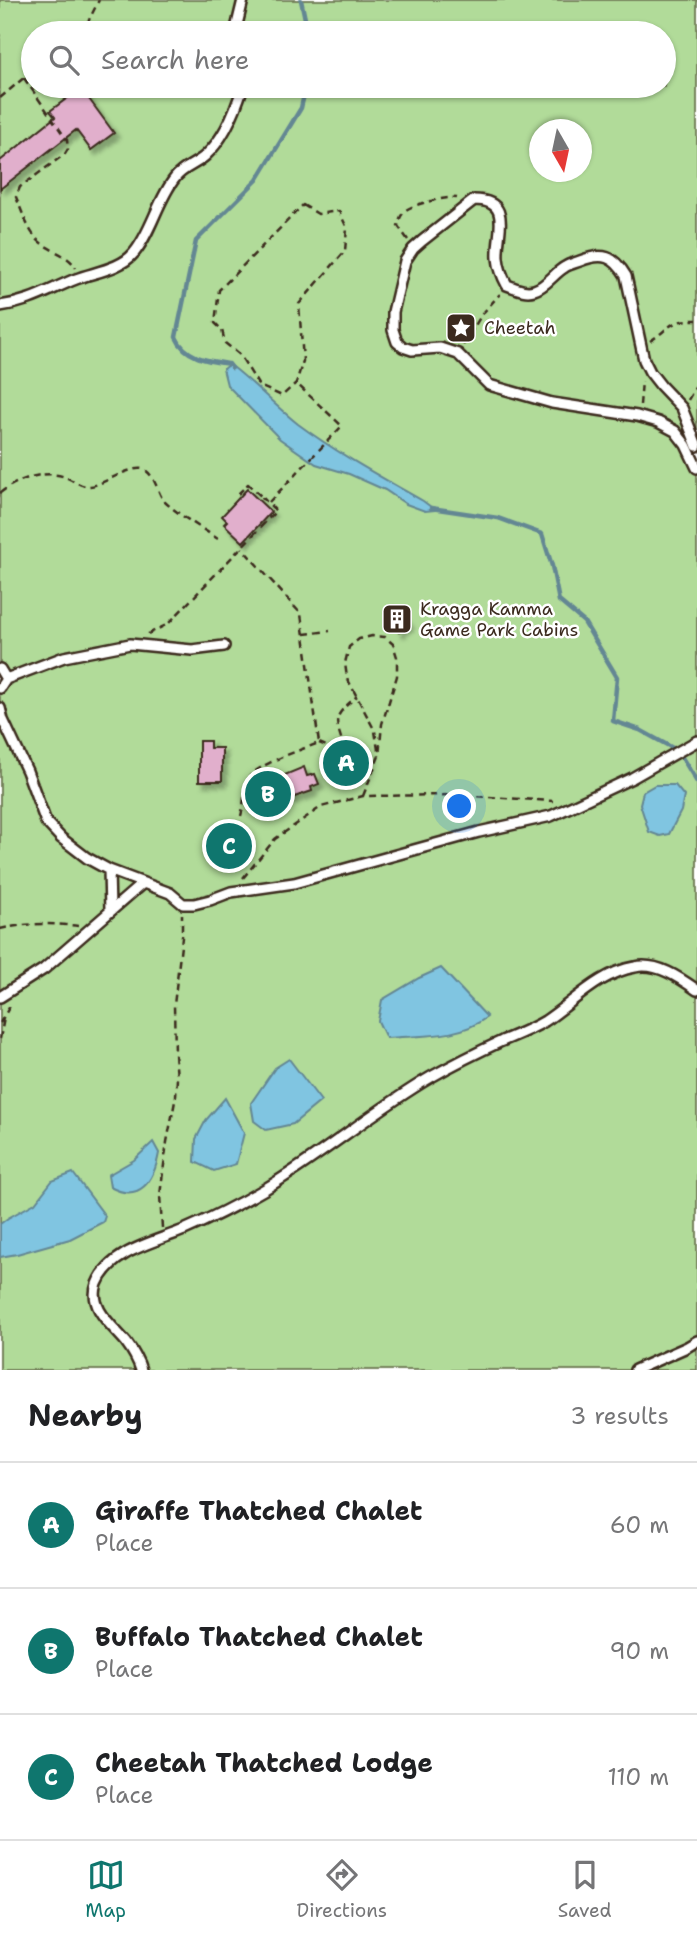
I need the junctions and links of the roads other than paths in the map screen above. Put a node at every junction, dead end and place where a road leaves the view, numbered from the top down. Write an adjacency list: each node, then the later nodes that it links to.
1 (243, 0): 2 (lane)
2 (238, 21)
3 (239, 98): 4 (lane)
4 (0, 306)
5 (686, 423): 6 (lane); 6 (lane); 7 (lane)
6 (675, 431): 8 (lane)
7 (697, 446)
8 (697, 468)
9 (224, 646): 11 (lane)
10 (0, 669): 11 (lane)
11 (3, 684)
12 (0, 708): 14 (lane)
13 (697, 741): 15 (lane)
14 (109, 870): 15 (lane); 16 (lane)
15 (143, 883): 16 (lane)
16 (110, 911): 18 (lane)
17 (697, 990): 20 (lane)
18 (0, 997)
19 (697, 1341): 21 (lane)
20 (141, 1370)
21 (635, 1370)

